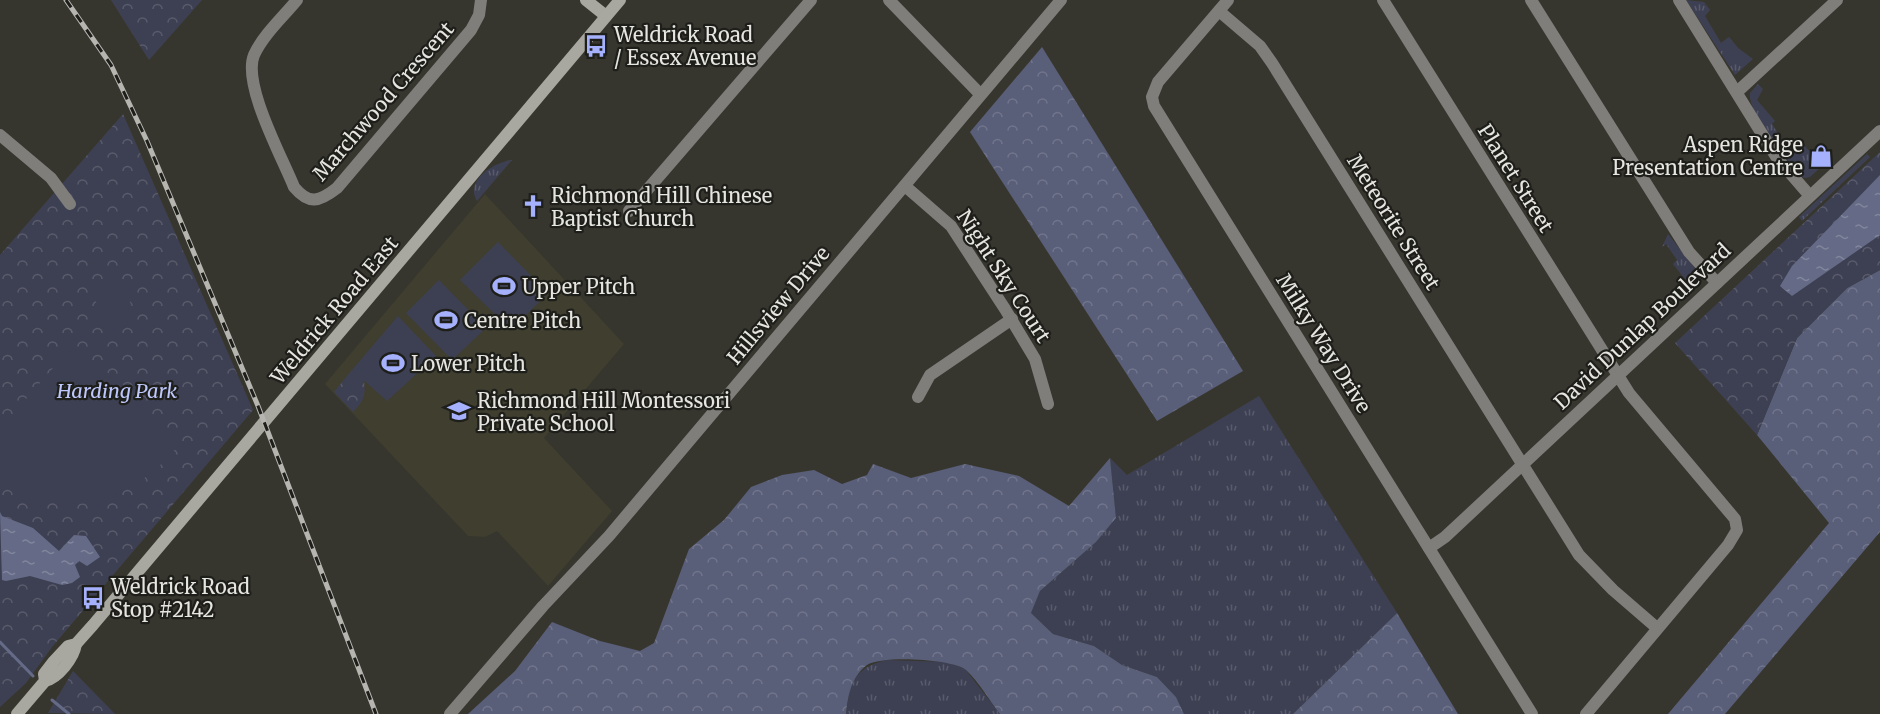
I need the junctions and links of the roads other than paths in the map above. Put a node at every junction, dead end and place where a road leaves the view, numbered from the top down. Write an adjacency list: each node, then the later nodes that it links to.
1 (297, 0): 2 (street, Marchwood Crescent)
2 (481, 0)
3 (586, 0): 14 (street)
4 (620, 0): 14 (street, Weldrick Road East)
5 (811, 0): 22 (street)
6 (889, 0): 16 (street)
7 (1061, 0): 16 (street, Hillsview Drive)
8 (1228, 0): 13 (street, Milky Way Drive)
9 (1383, 0): 25 (street, Planet Street)
10 (1531, 0): 23 (street)
11 (1679, 0): 15 (street)
12 (1837, 0): 15 (street)
13 (1219, 11): 28 (street, Meteorite Street); 29 (street, Milky Way Drive)
14 (606, 16): 31 (street, Weldrick Road East)
15 (1737, 92): 20 (street)
16 (981, 94): 19 (street, Hillsview Drive)
17 (1880, 131): 20 (street, David Dunlap Boulevard)
18 (0, 135): 21 (street)
19 (905, 186): 24 (street, Night Sky Court); 32 (street, Hillsview Drive)
20 (1809, 196): 23 (street, David Dunlap Boulevard)
21 (70, 204)
22 (629, 211)
23 (1717, 283): 25 (street, David Dunlap Boulevard)
24 (1012, 319): 26 (street); 27 (street, Night Sky Court)
25 (1618, 375): 28 (street, David Dunlap Boulevard); 30 (street)
26 (918, 397)
27 (1048, 404)
28 (1523, 464): 29 (street, David Dunlap Boulevard); 30 (street, Meteorite Street)
29 (1429, 548): 33 (street, Milky Way Drive)
30 (1657, 628): 34 (street)
31 (17, 714)
32 (450, 714)
33 (1532, 714)
34 (1586, 714)

